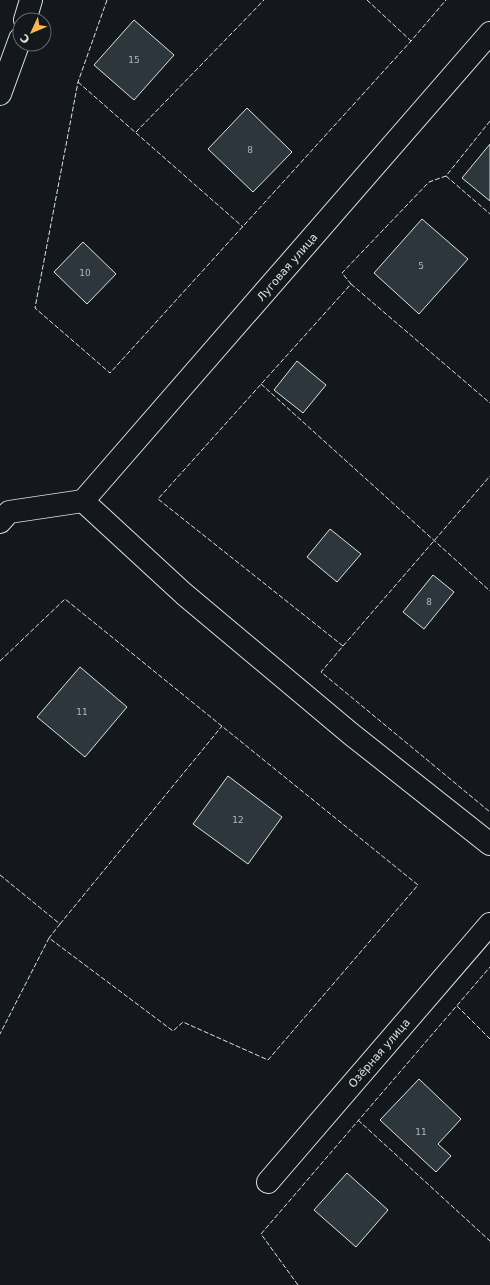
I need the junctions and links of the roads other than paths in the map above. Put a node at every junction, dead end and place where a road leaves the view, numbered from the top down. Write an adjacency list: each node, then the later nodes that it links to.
1 (31, 0): 2 (street)
2 (27, 12)
3 (490, 33): 6 (street, Луговая улица)
4 (15, 52): 5 (street)
5 (0, 94)
6 (83, 501): 7 (street); 8 (street)
7 (0, 522)
8 (490, 844)
9 (490, 924): 10 (street, Озёрная улица)
10 (268, 1182)

